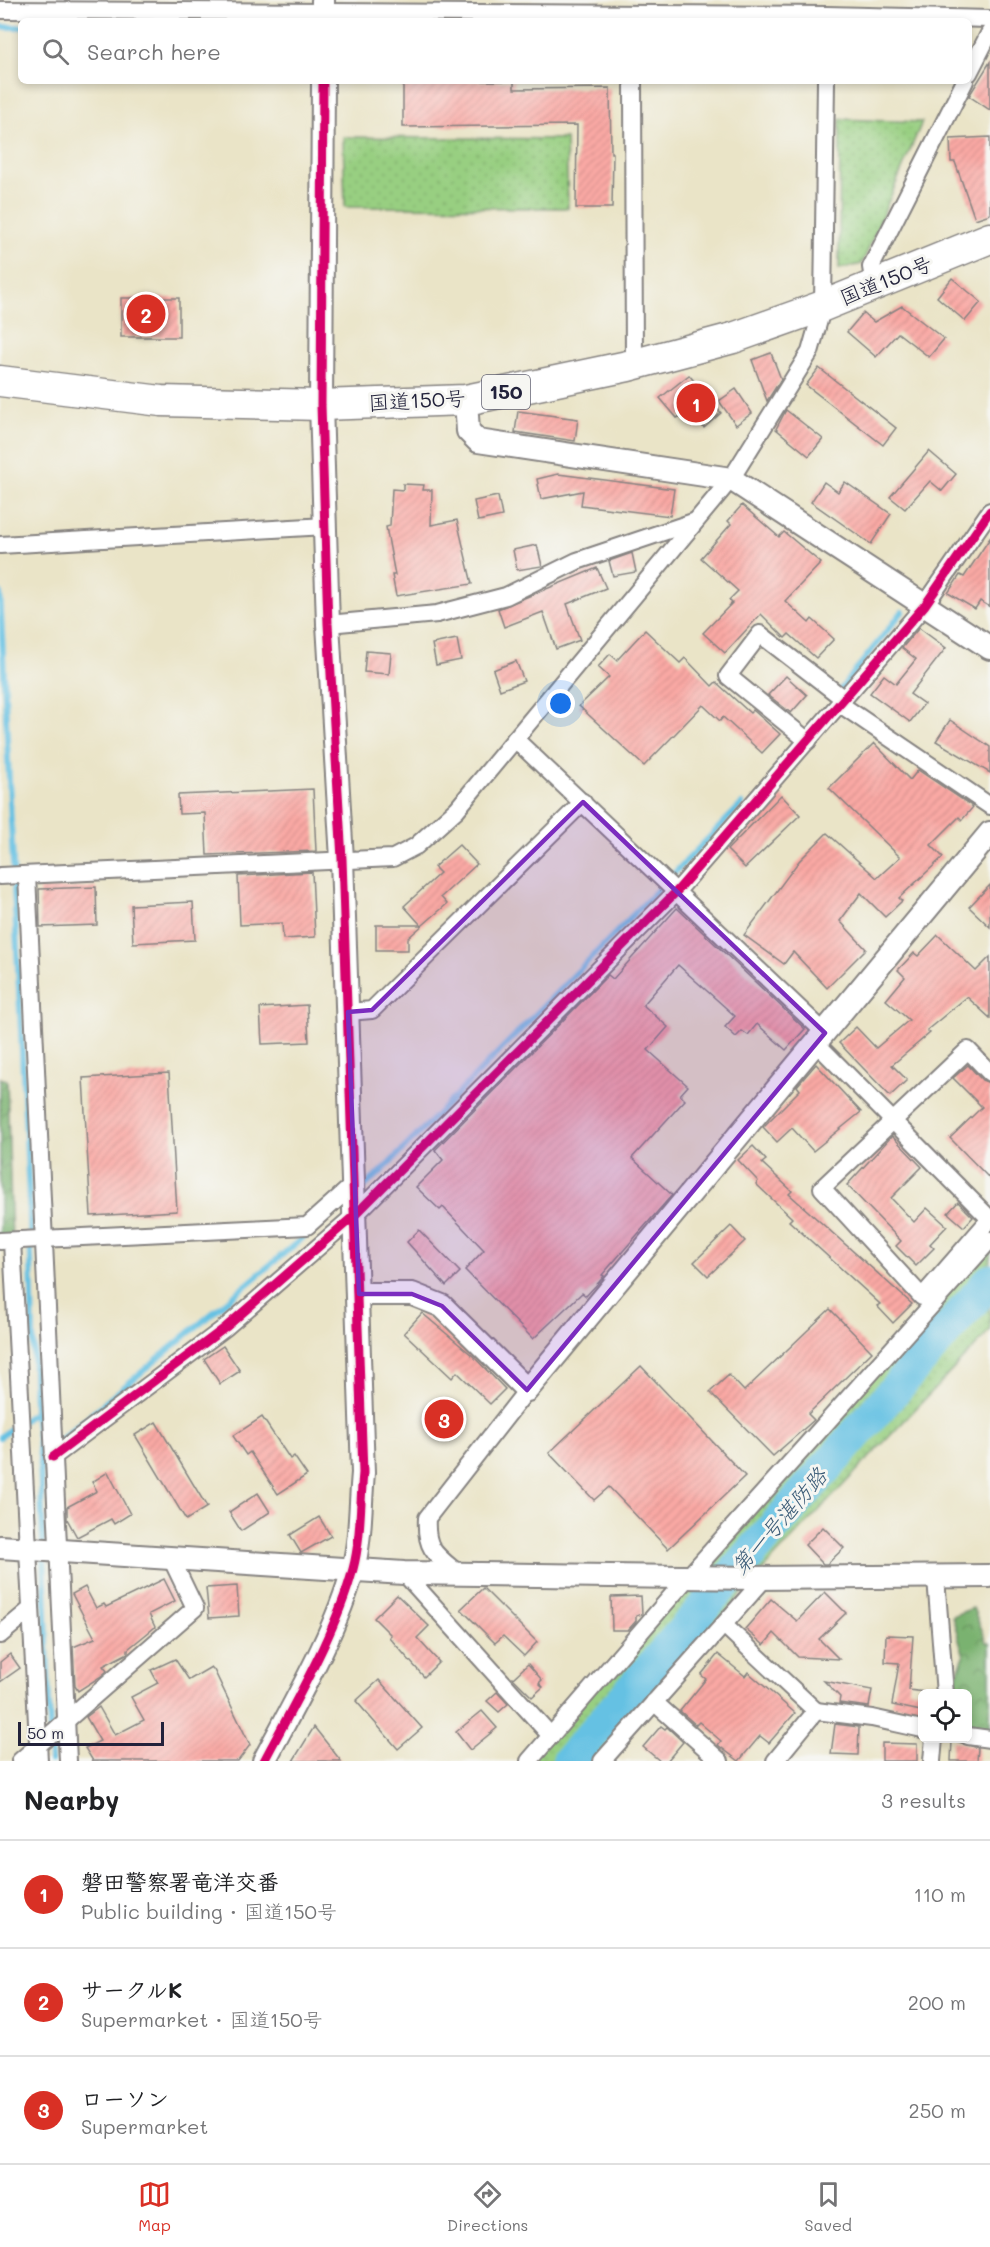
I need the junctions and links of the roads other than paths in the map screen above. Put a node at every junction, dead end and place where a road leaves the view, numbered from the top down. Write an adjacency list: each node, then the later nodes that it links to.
1 (0, 10): 2 (street)
2 (323, 11): 4 (street)
3 (827, 12): 4 (street); 5 (street)
4 (633, 17)
5 (967, 18)
6 (972, 18): 7 (street)
7 (990, 19)
8 (990, 32): 9 (street)
9 (972, 68)
10 (322, 84): 20 (street)
11 (633, 84): 17 (street)
12 (826, 84): 16 (street)
13 (963, 84): 15 (street)
14 (990, 238): 15 (highway, 国道150号 / 150)
15 (874, 286): 16 (highway, 国道150号 / 150)
16 (823, 306): 17 (highway, 国道150号 / 150); 21 (street)
17 (634, 365): 19 (highway, 国道150号 / 150)
18 (0, 381): 20 (highway, 国道150号 / 150)
19 (466, 400): 20 (highway, 国道150号 / 150); 21 (street)
20 (321, 405): 24 (street)
21 (731, 479): 23 (street); 26 (street)
22 (990, 511): 26 (street)
23 (696, 521): 27 (street); 31 (street)
24 (326, 526): 25 (street); 27 (street)
25 (0, 544)
26 (925, 605): 28 (street); 29 (street)
27 (328, 624): 35 (street)
28 (990, 648)
29 (840, 698): 30 (street); 30 (street); 33 (street)
30 (804, 738): 38 (street)
31 (515, 739): 32 (street); 35 (street)
32 (583, 802): 38 (street); 39 (street)
33 (990, 806)
34 (990, 833): 40 (street)
35 (342, 859): 36 (street); 39 (street)
36 (26, 875): 37 (street); 46 (street)
37 (3, 876)
38 (677, 890): 40 (street); 44 (street)
39 (348, 1012): 43 (street)
40 (820, 1038): 42 (street); 50 (street)
41 (990, 1073): 42 (street)
42 (891, 1120): 45 (street); 45 (street)
43 (354, 1184): 44 (street); 46 (street)
44 (355, 1215): 49 (street); 51 (street)
45 (990, 1219)
46 (44, 1239): 48 (street); 51 (street)
47 (990, 1240): 60 (street)
48 (4, 1244): 53 (street)
49 (358, 1294): 50 (street); 56 (street)
50 (527, 1390): 58 (street)
51 (53, 1457): 54 (street)
52 (0, 1548): 53 (street)
53 (29, 1550): 54 (street); 63 (street)
54 (58, 1551): 55 (street); 69 (street)
55 (171, 1558): 56 (street); 69 (street)
56 (353, 1570): 57 (street); 78 (street)
57 (404, 1574): 58 (street); 71 (street)
58 (459, 1574): 60 (street)
59 (990, 1576): 62 (street)
60 (693, 1577): 61 (street); 71 (street)
61 (760, 1578): 62 (street); 64 (street)
62 (936, 1578): 66 (street)
63 (32, 1609): 65 (street); 75 (street)
64 (724, 1625): 67 (street); 68 (street)
65 (0, 1635)
66 (945, 1689)
67 (654, 1702): 80 (street); 81 (street)
68 (816, 1711): 70 (street); 82 (street)
69 (64, 1721): 75 (street); 77 (street)
70 (918, 1728)
71 (550, 1736): 79 (street)
72 (972, 1737): 73 (street)
73 (990, 1739)
74 (934, 1743): 83 (street)
75 (39, 1750): 76 (street)
76 (20, 1761)
77 (68, 1761)
78 (264, 1761)
79 (529, 1761)
80 (602, 1761)
81 (720, 1761)
82 (775, 1761)
83 (932, 1761)

